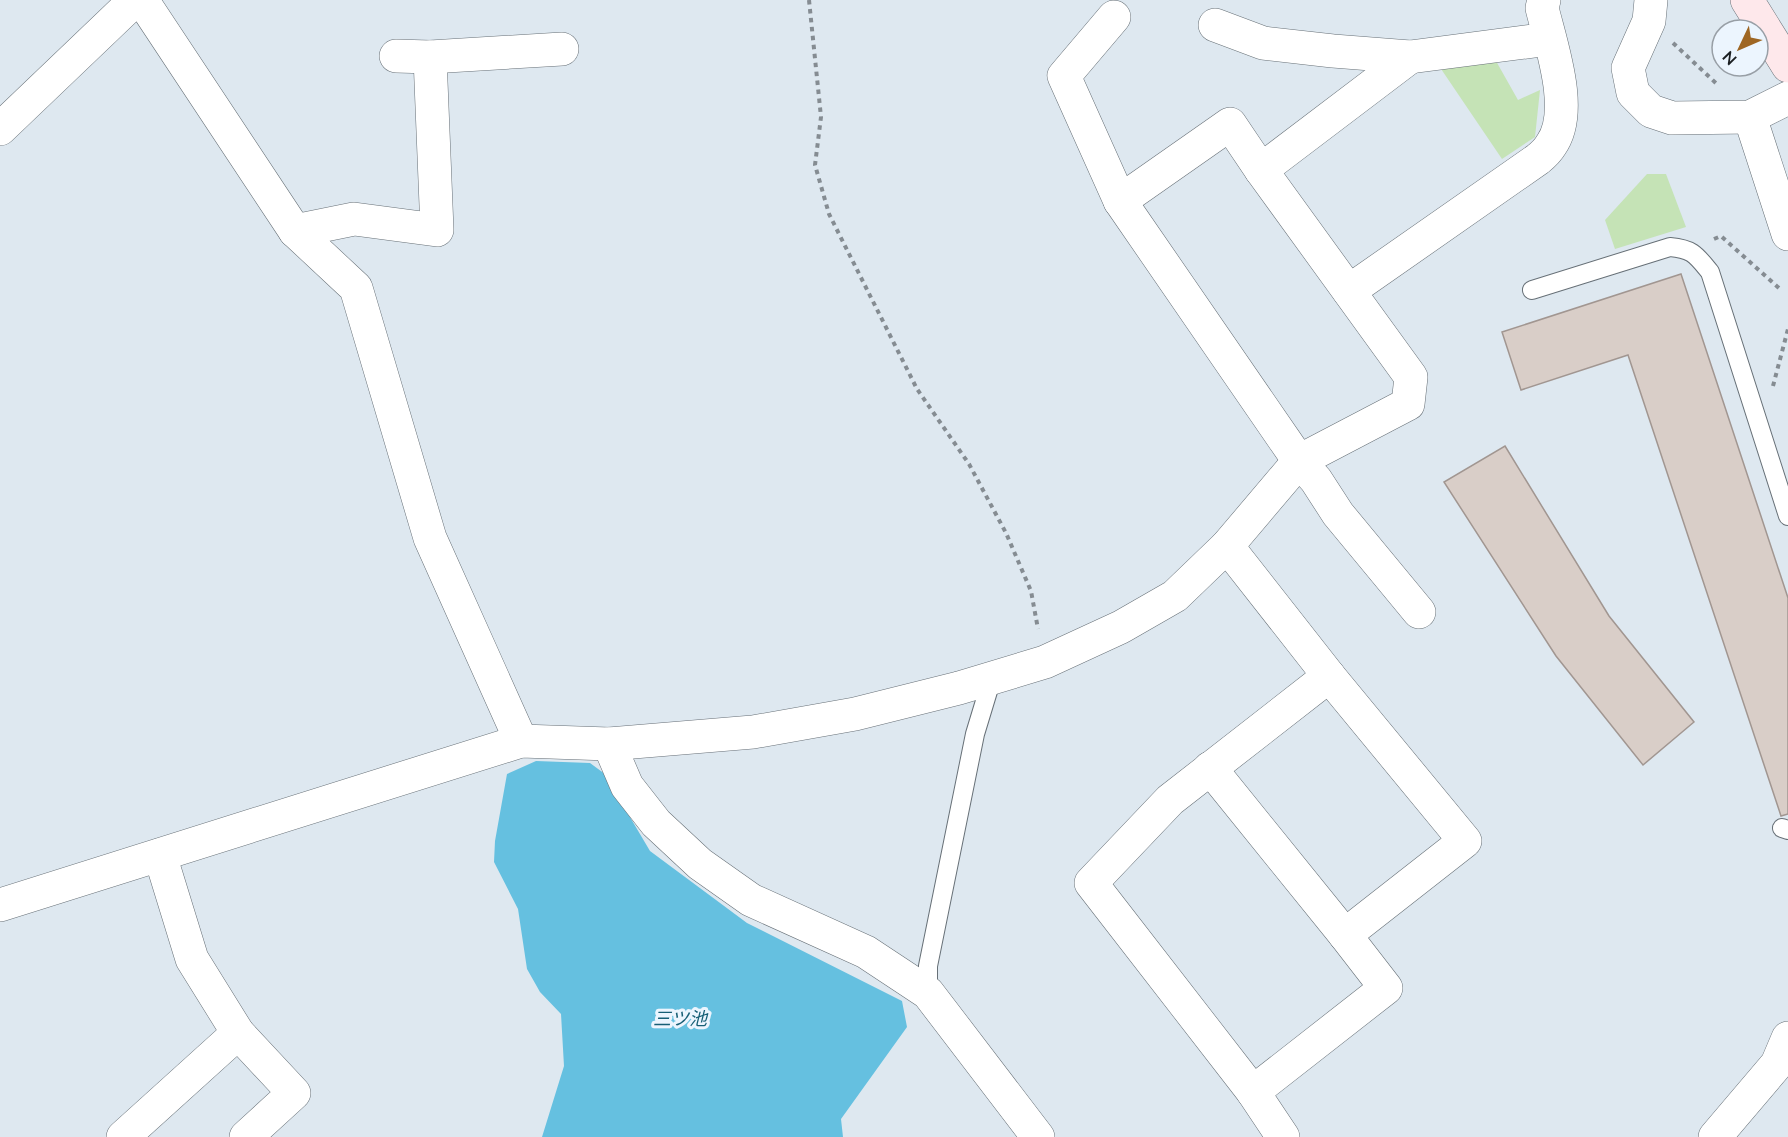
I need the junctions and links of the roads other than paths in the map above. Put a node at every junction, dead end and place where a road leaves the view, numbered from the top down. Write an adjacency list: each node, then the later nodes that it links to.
1 (135, 0): 16 (street)
2 (142, 0): 19 (street)
3 (1544, 0): 8 (street)
4 (1747, 0): 13 (main road)
5 (1650, 10): 15 (street)
6 (1114, 17): 18 (street)
7 (1215, 25): 12 (street)
8 (1549, 39): 12 (street); 22 (street)
9 (562, 49): 11 (street)
10 (396, 56): 11 (street)
11 (430, 57): 19 (street)
12 (1410, 57): 17 (street)
13 (1788, 66)
14 (1788, 98): 15 (street)
15 (1750, 117): 20 (street)
16 (0, 129)
17 (1261, 170): 18 (street); 22 (street)
18 (1120, 201): 23 (street)
19 (295, 231): 29 (street)
20 (1788, 234)
21 (1532, 290): 24 (lane)
22 (1349, 291): 23 (street)
23 (1299, 461): 25 (street); 26 (street)
24 (1788, 516)
25 (1227, 546): 27 (street); 28 (street)
26 (1419, 612)
27 (1329, 676): 31 (street); 34 (street)
28 (992, 678): 30 (street); 35 (lane)
29 (521, 741): 30 (street); 32 (street)
30 (609, 744): 35 (street)
31 (1210, 768): 34 (street); 38 (street)
32 (160, 855): 33 (street); 36 (street)
33 (0, 905)
34 (1345, 935): 38 (street)
35 (928, 993): 41 (street)
36 (238, 1033): 39 (street); 40 (street)
37 (1788, 1038): 43 (street)
38 (1254, 1092): 42 (street)
39 (123, 1137)
40 (246, 1137)
41 (1038, 1137)
42 (1283, 1137)
43 (1715, 1137)

